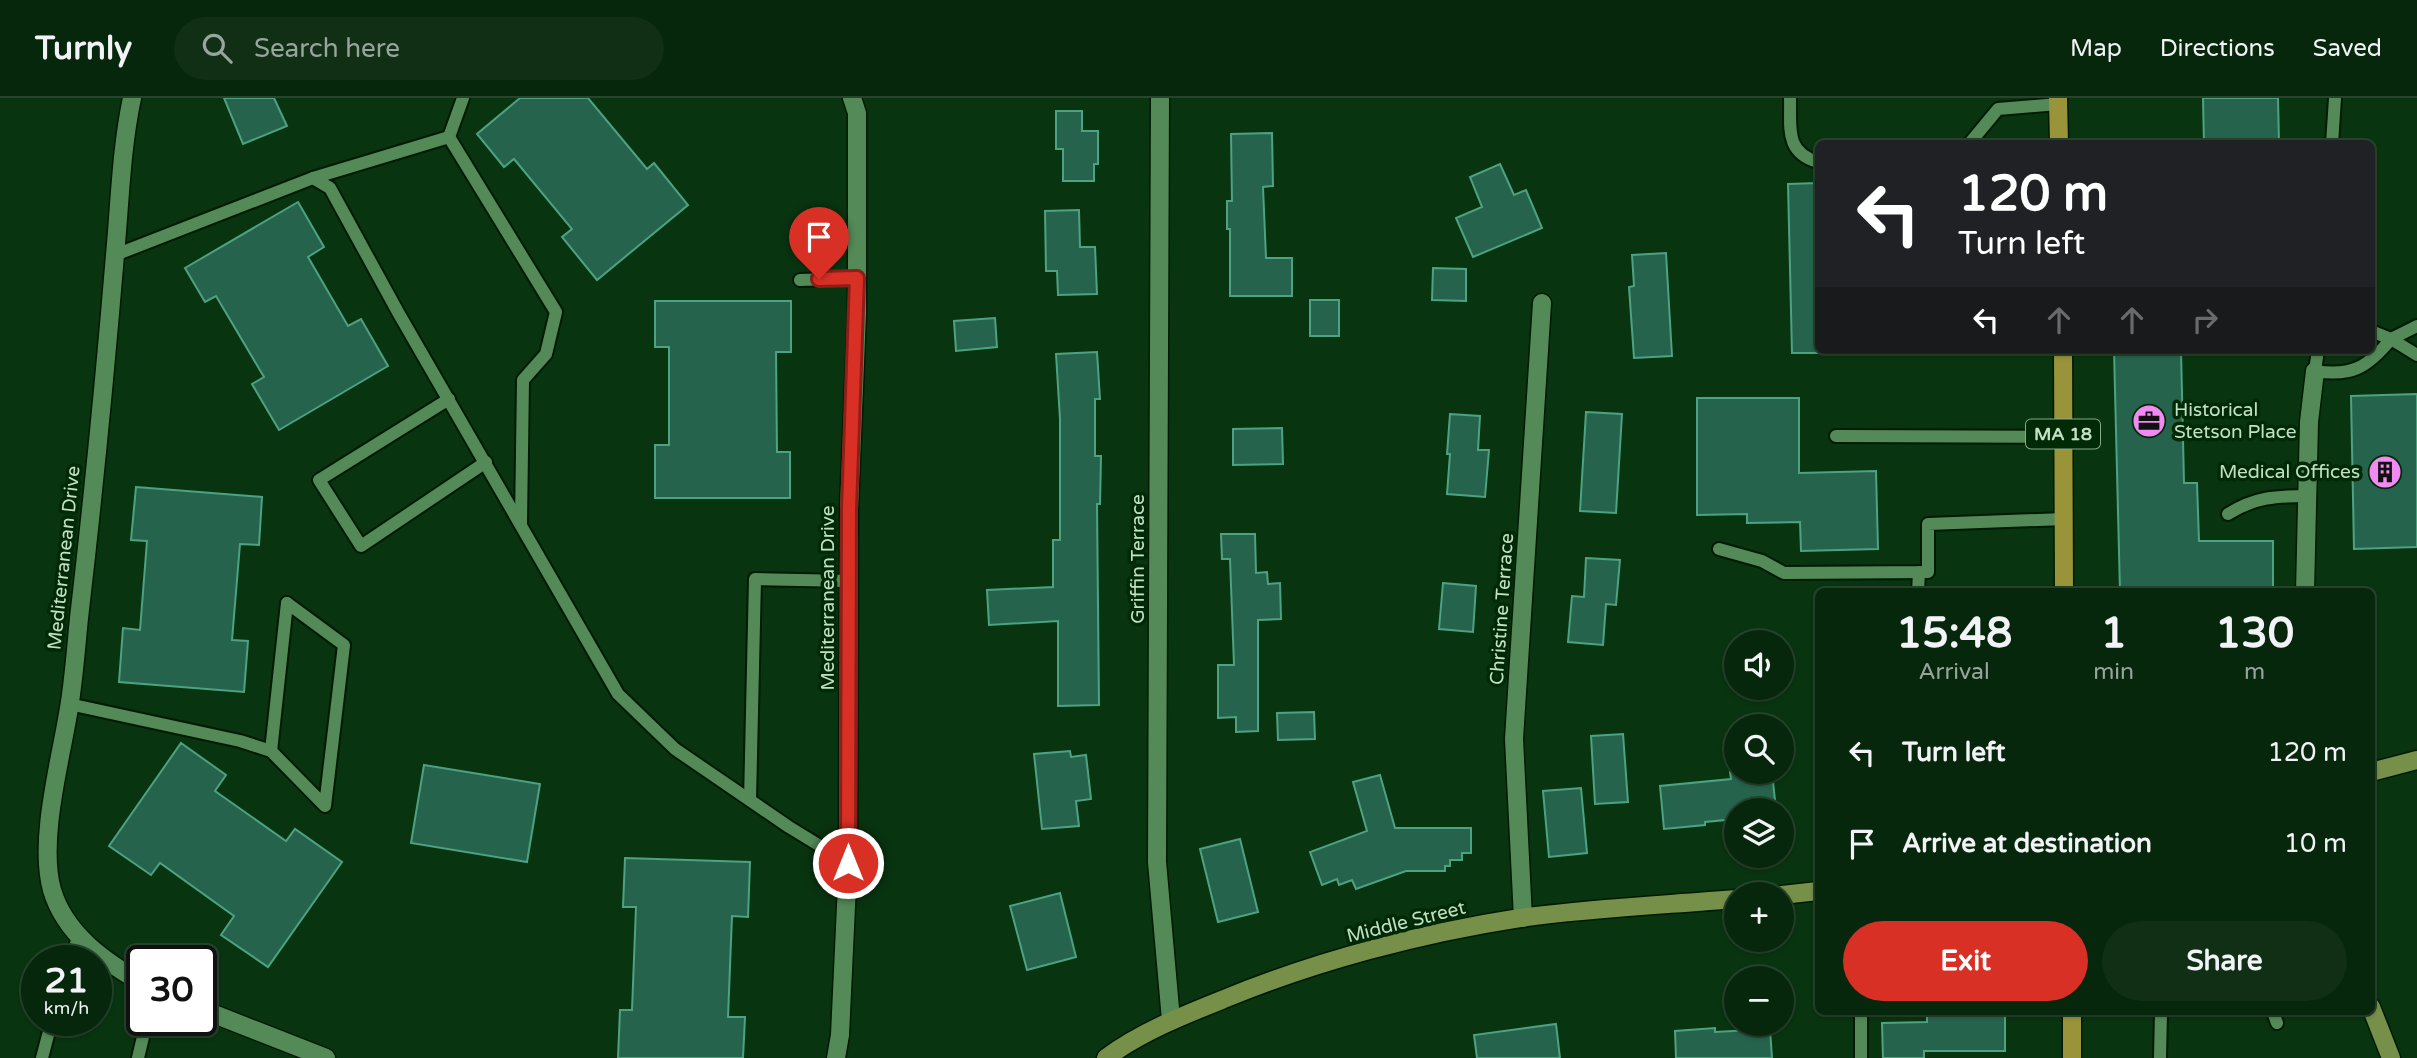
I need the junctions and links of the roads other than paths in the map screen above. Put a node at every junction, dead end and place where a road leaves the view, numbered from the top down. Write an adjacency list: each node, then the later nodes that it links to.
1 (132, 98): 16 (street, Mediterranean Drive)
2 (463, 98): 10 (lane)
3 (852, 98): 17 (street, Mediterranean Drive)
4 (1160, 98): 59 (street, Griffin Terrace)
5 (1790, 98): 14 (lane)
6 (1990, 98): 9 (lane)
7 (2335, 98): 13 (lane)
8 (2058, 101): 9 (lane); 12 (main road)
9 (1998, 109): 11 (lane)
10 (449, 137): 15 (lane); 34 (lane)
11 (1972, 140)
12 (2059, 140)
13 (2332, 140)
14 (1815, 161)
15 (313, 178): 16 (lane); 27 (lane)
16 (115, 255): 41 (street, Mediterranean Drive)
17 (857, 278): 18 (lane); 37 (street, Mediterranean Drive)
18 (800, 280)
19 (1542, 303): 50 (street, Christine Terrace)
20 (2417, 326): 22 (lane)
21 (2375, 333): 22 (lane)
22 (2391, 339): 25 (lane); 26 (lane)
23 (2063, 354): 29 (main road, MA 18)
24 (2317, 354): 26 (lane)
25 (2417, 355)
26 (2315, 371): 31 (street)
27 (449, 399): 30 (lane); 30 (lane)
28 (1836, 436): 29 (lane)
29 (2063, 437): 33 (main road, MA 18)
30 (486, 462): 34 (lane)
31 (2307, 496): 32 (lane); 40 (street)
32 (2228, 514)
33 (2064, 519): 36 (lane); 39 (main road, MA 18)
34 (522, 524): 45 (lane)
35 (1719, 549): 36 (lane)
36 (1919, 572): 38 (lane)
37 (849, 581): 45 (lane); 46 (street, Mediterranean Drive)
38 (1918, 588)
39 (2064, 588)
40 (2305, 588)
41 (69, 704): 42 (lane); 51 (street, Mediterranean Drive)
42 (271, 751): 42 (lane)
43 (2417, 760): 44 (main road)
44 (2375, 771)
45 (750, 800): 46 (lane)
46 (848, 863): 65 (street, Mediterranean Drive)
47 (1815, 891): 48 (main road)
48 (1794, 894)
49 (1724, 900): 50 (main road, Middle Street)
50 (1523, 918): 59 (main road, Middle Street)
51 (78, 937): 52 (lane); 53 (street, Mediterranean Drive)
52 (76, 945)
53 (126, 974)
54 (1861, 1015): 67 (lane)
55 (2072, 1015): 68 (main road)
56 (2161, 1015): 69 (lane)
57 (2374, 1015): 70 (main road)
58 (217, 1016): 64 (street)
59 (1171, 1020): 66 (main road, Middle Street)
60 (48, 1036): 62 (lane)
61 (143, 1036): 63 (lane)
62 (42, 1058)
63 (138, 1058)
64 (326, 1058)
65 (836, 1058)
66 (1106, 1058)
67 (1861, 1058)
68 (2072, 1058)
69 (2160, 1058)
70 (2391, 1058)

